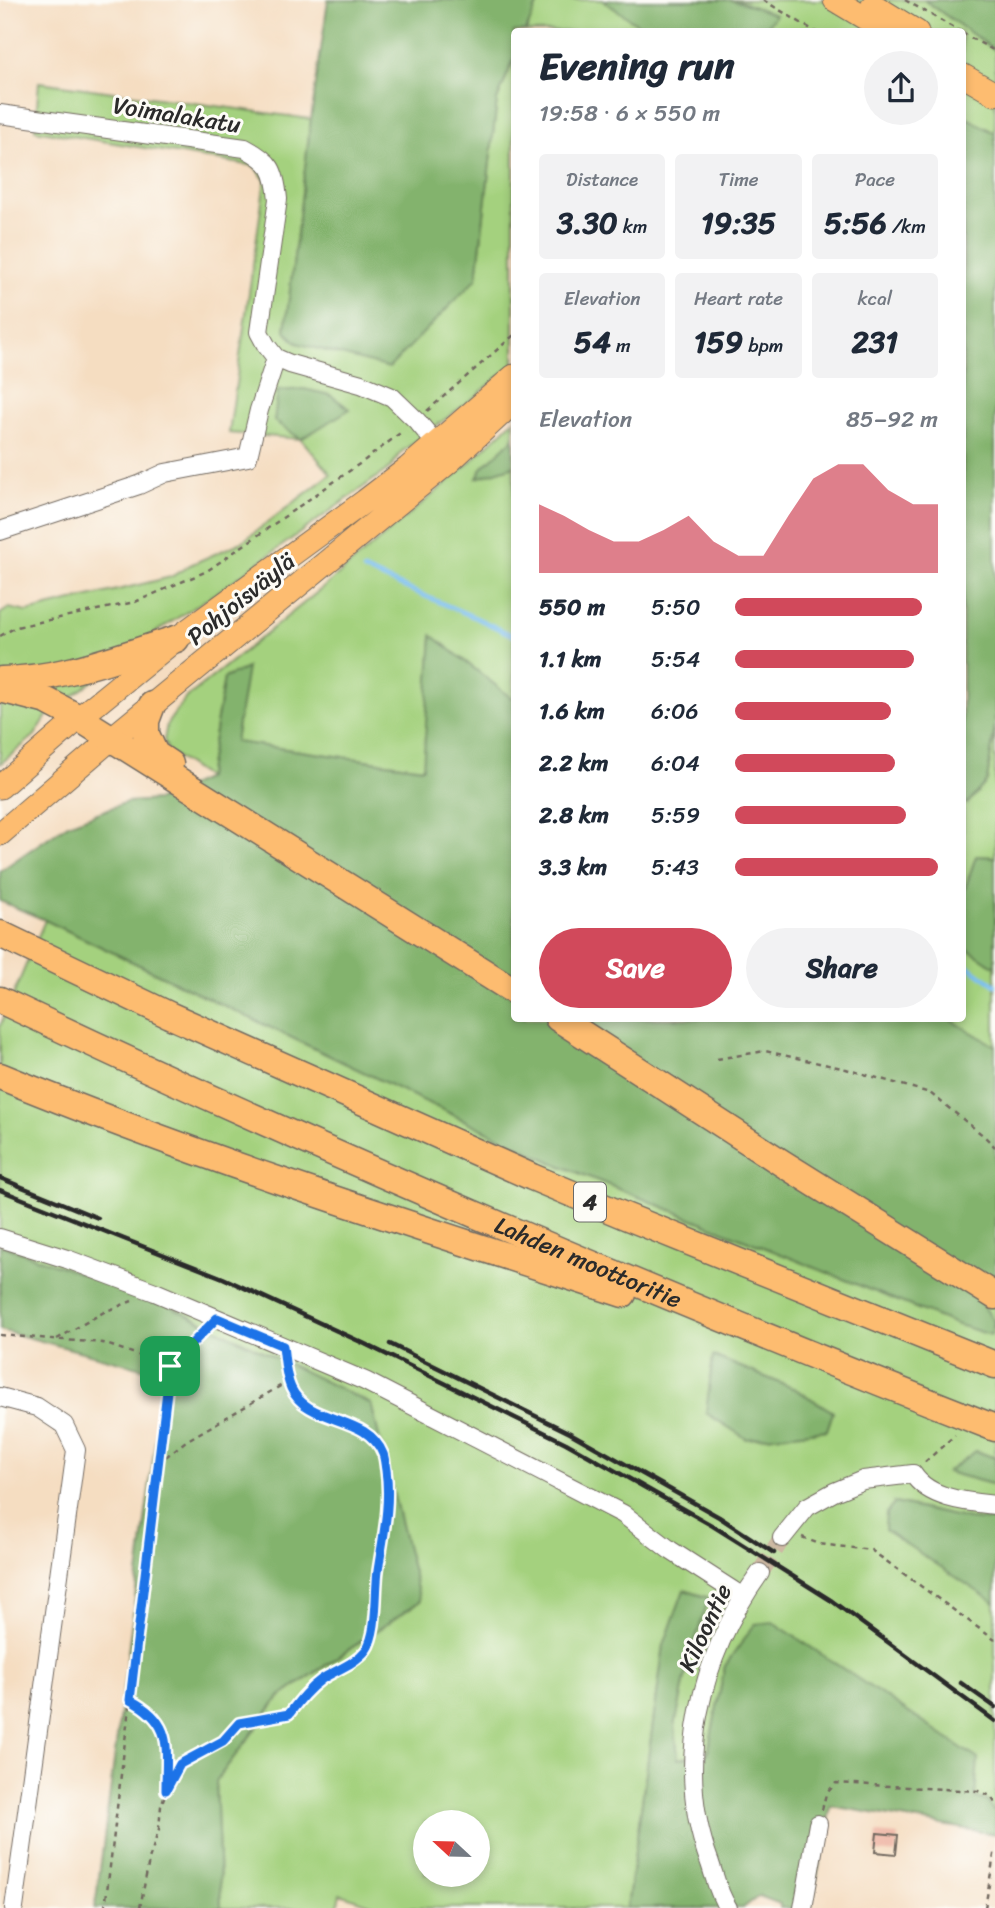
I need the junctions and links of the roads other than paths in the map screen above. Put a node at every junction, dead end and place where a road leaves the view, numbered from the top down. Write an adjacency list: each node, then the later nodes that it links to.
1 (835, 0): 3 (main road)
2 (864, 0): 3 (main road)
3 (897, 25)
4 (966, 61): 6 (main road)
5 (966, 77): 7 (main road)
6 (995, 78)
7 (995, 94)
8 (0, 114): 9 (street, Voimalakatu)
9 (276, 358): 12 (street); 13 (street)
10 (511, 379): 12 (main road, Pohjoisväylä)
11 (511, 404): 12 (main road, Pohjoisväylä)
12 (443, 452): 14 (main road, Pohjoisväylä); 17 (main road, Pohjoisväylä)
13 (0, 531)
14 (176, 639): 15 (highway); 18 (main road, Pohjoisväylä)
15 (0, 680)
16 (0, 689): 18 (highway)
17 (152, 705): 19 (main road, Pohjoisväylä); 21 (highway)
18 (79, 718): 19 (highway); 20 (main road, Pohjoisväylä)
19 (112, 738): 21 (highway); 22 (main road, Pohjoisväylä)
20 (0, 787)
21 (192, 788): 24 (highway)
22 (0, 834)
23 (0, 934): 33 (highway, 4)
24 (511, 989)
25 (0, 1000): 32 (highway, Lahden moottoritie / 4)
26 (564, 1022): 31 (highway)
27 (0, 1076): 29 (highway)
28 (0, 1090): 29 (highway)
29 (110, 1119): 32 (highway)
30 (0, 1238): 39 (street)
31 (995, 1296)
32 (827, 1362): 35 (highway, Lahden moottoritie / 4)
33 (995, 1365)
34 (0, 1397): 41 (street)
35 (995, 1428)
36 (995, 1506): 37 (street)
37 (785, 1534)
38 (760, 1573): 39 (street, Kiloontie)
39 (743, 1597): 42 (street, Kiloontie)
40 (818, 1824): 43 (street)
41 (14, 1908)
42 (728, 1908)
43 (803, 1908)

